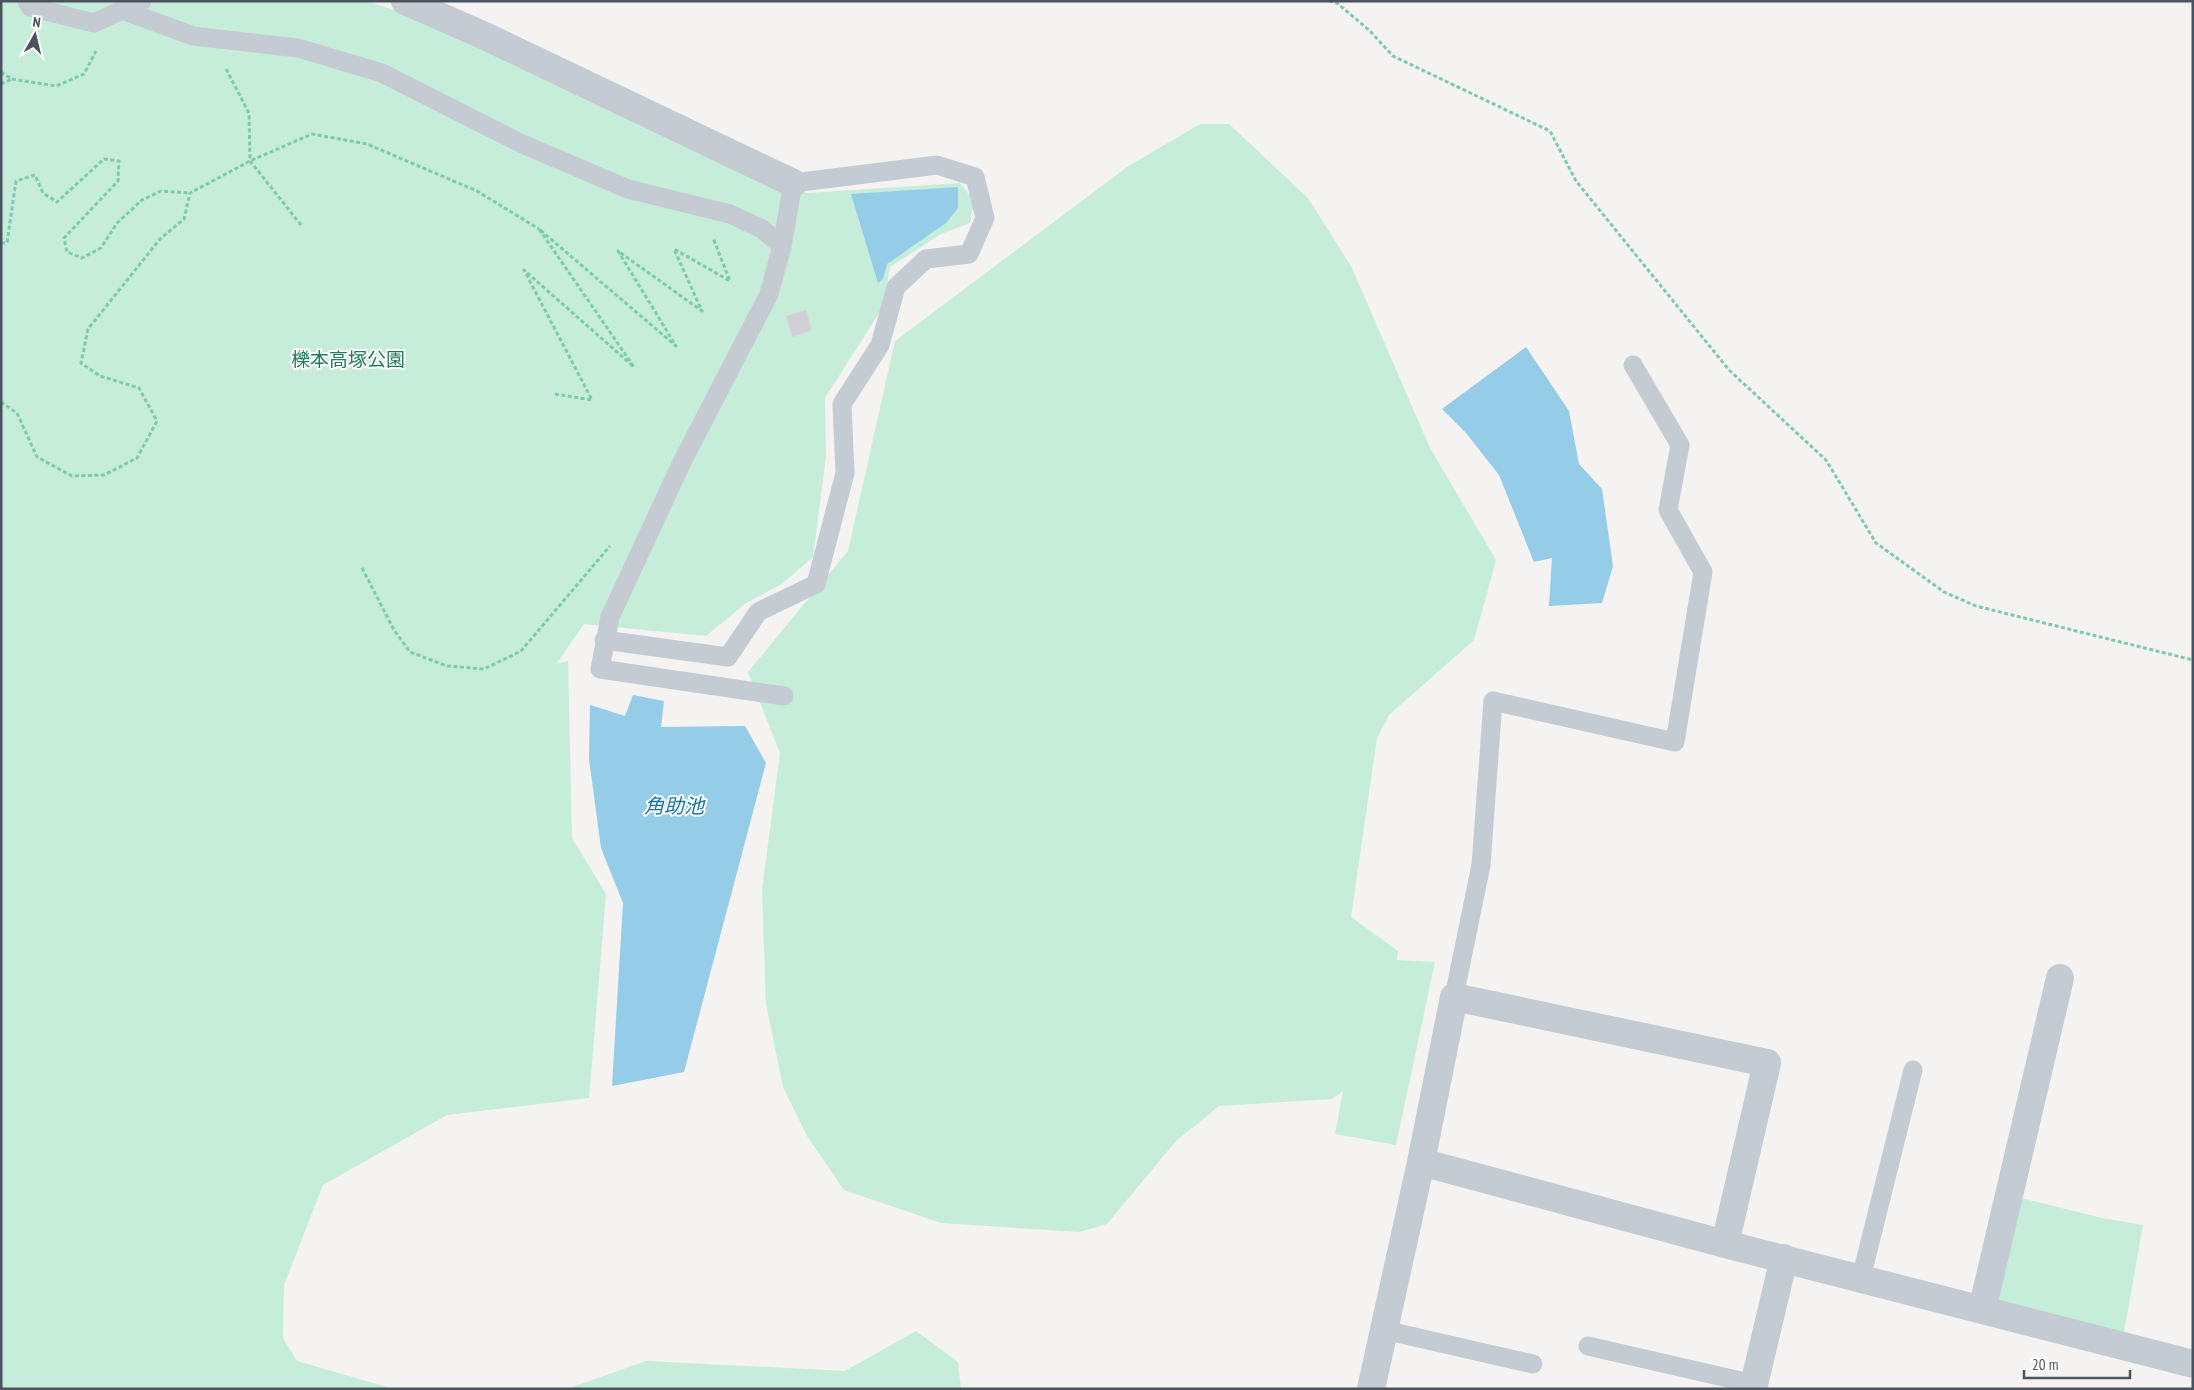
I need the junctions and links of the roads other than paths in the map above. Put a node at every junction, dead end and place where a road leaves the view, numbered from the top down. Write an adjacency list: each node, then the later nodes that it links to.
1 (26, 1): 4 (lane)
2 (142, 1): 4 (lane)
3 (405, 1): 5 (street)
4 (125, 11): 6 (lane)
5 (793, 183): 6 (lane); 8 (lane)
6 (782, 246): 8 (lane)
7 (1634, 365): 11 (lane)
8 (604, 640): 9 (lane)
9 (784, 696)
10 (2060, 978): 17 (street)
11 (1454, 997): 13 (street); 14 (street)
12 (1913, 1070): 16 (lane)
13 (1421, 1162): 14 (street); 18 (street)
14 (1725, 1244): 15 (street)
15 (1784, 1258): 16 (street); 22 (street)
16 (1861, 1278): 17 (street)
17 (1982, 1310): 21 (street)
18 (1384, 1330): 20 (lane); 23 (street)
19 (1588, 1346): 22 (lane)
20 (1533, 1364)
21 (2193, 1364)
22 (1753, 1386)
23 (1371, 1389)

